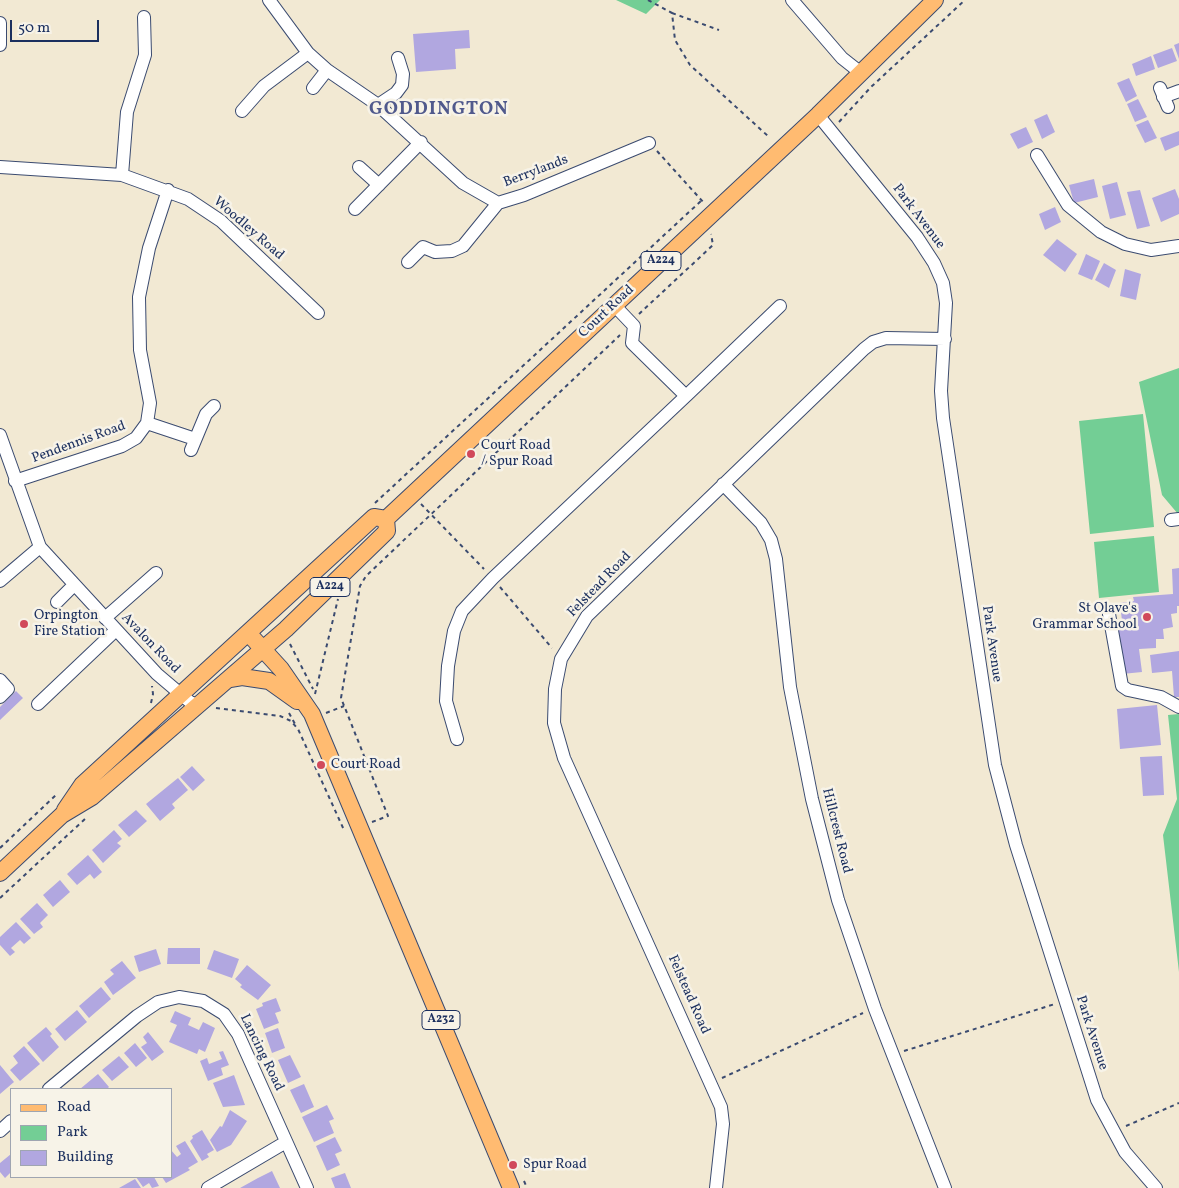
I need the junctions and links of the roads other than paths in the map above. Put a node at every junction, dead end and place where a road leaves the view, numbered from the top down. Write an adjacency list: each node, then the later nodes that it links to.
1 (269, 0): 7 (street, Berrylands)
2 (792, 0): 10 (street)
3 (935, 0): 10 (main road, Court Road / A224)
4 (144, 17): 22 (street)
5 (0, 23): 6 (street)
6 (0, 45)
7 (308, 53): 9 (street, Berrylands); 15 (street)
8 (398, 58): 14 (street)
9 (327, 70): 11 (street); 14 (street, Berrylands)
10 (861, 74): 16 (main road, Court Road / A224)
11 (313, 88)
12 (1179, 91): 13 (street)
13 (1164, 97)
14 (378, 104): 17 (street, Berrylands)
15 (242, 111)
16 (818, 115): 29 (main road, Court Road / A224); 32 (street, Park Avenue)
17 (421, 142): 23 (street); 25 (street, Berrylands)
18 (649, 143): 25 (street, Berrylands)
19 (1037, 155): 27 (street)
20 (0, 167): 22 (street, Woodley Road)
21 (359, 167): 23 (street)
22 (122, 175): 24 (street, Woodley Road)
23 (379, 185): 26 (street)
24 (168, 190): 31 (street, Woodley Road); 35 (street)
25 (498, 203): 28 (street)
26 (355, 209)
27 (1179, 246)
28 (408, 262)
29 (614, 305): 33 (street); 39 (main road, Court Road / A224)
30 (780, 306): 33 (street)
31 (318, 313)
32 (945, 339): 38 (street, Felstead Road); 70 (street, Park Avenue)
33 (686, 396): 58 (street)
34 (214, 406): 35 (street)
35 (147, 422): 37 (street, Pendennis Road)
36 (0, 435): 37 (street, Avalon Road)
37 (15, 481): 40 (street, Avalon Road)
38 (723, 484): 68 (street, Felstead Road); 69 (street, Hillcrest Road)
39 (386, 519): 48 (main road, Court Road / A224); 49 (main road, Court Road / A224)
40 (40, 547): 42 (street); 43 (street, Avalon Road)
41 (156, 573): 46 (street)
42 (0, 581)
43 (74, 585): 44 (street); 46 (street, Avalon Road)
44 (57, 602)
45 (1109, 614): 56 (street)
46 (105, 618): 47 (street, Avalon Road)
47 (116, 630): 52 (street, Avalon Road); 54 (street)
48 (249, 634): 49 (main road); 52 (main road, Court Road / A224)
49 (263, 649): 50 (main road, Court Road / A224); 57 (main road)
50 (230, 679): 55 (main road, Court Road / A224); 57 (main road)
51 (0, 680): 53 (street)
52 (180, 695): 55 (street, Avalon Road); 59 (main road, Court Road / A224)
53 (0, 697)
54 (38, 704)
55 (210, 704): 59 (main road, Court Road / A224)
56 (1179, 707)
57 (318, 709): 65 (main road, A232)
58 (457, 739)
59 (62, 816): 60 (main road, Court Road / A224)
60 (0, 873)
61 (50, 1088): 64 (street, Lancing Road)
62 (10, 1122): 63 (street)
63 (0, 1131)
64 (286, 1142): 66 (street); 67 (street, Lancing Road)
65 (518, 1183)
66 (208, 1188)
67 (307, 1188)
68 (716, 1188)
69 (945, 1188)
70 (1156, 1188)

